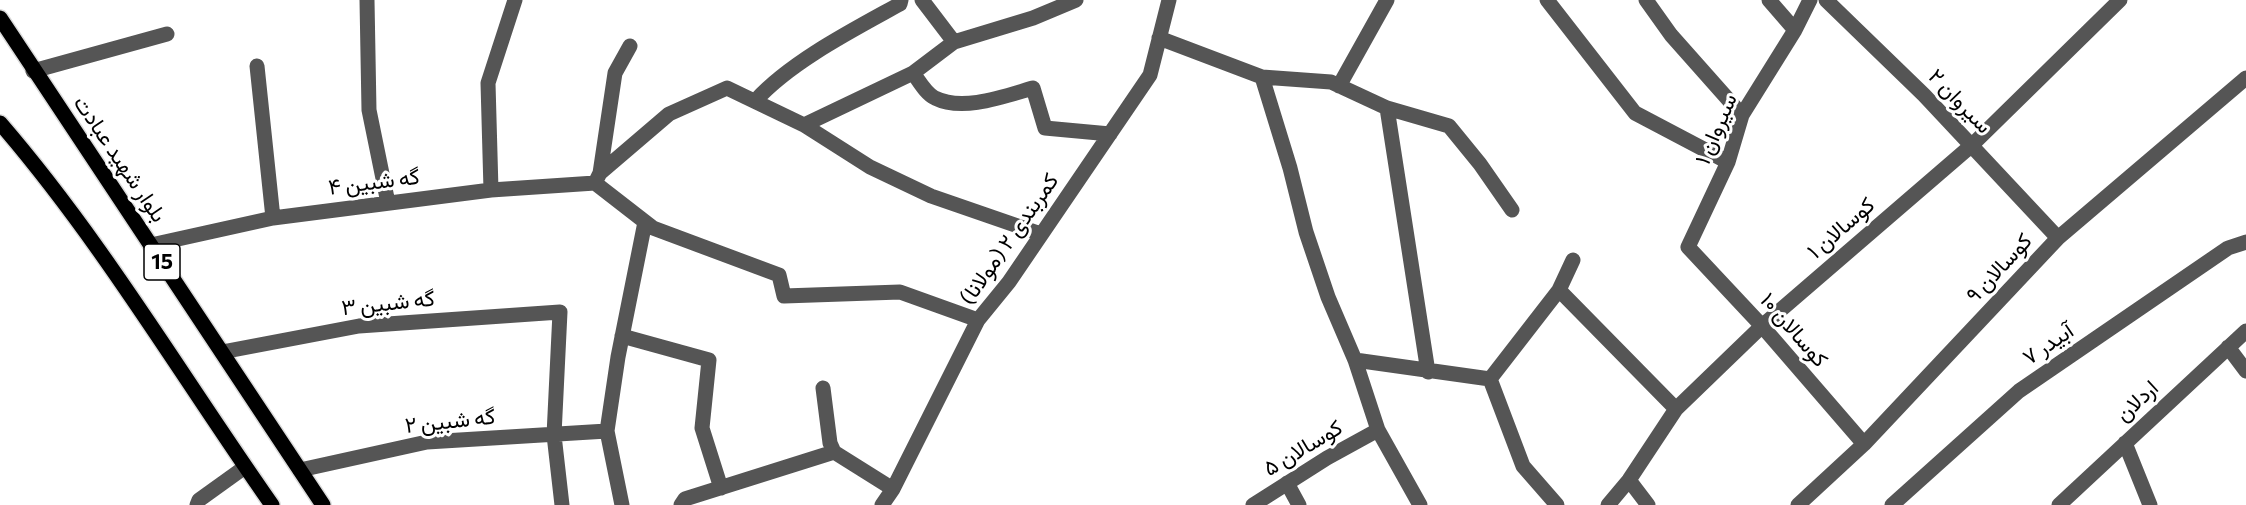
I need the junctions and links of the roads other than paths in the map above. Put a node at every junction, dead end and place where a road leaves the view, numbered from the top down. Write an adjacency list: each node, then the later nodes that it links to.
1 (367, 0): 37 (street)
2 (515, 0): 36 (street)
3 (922, 0): 19 (street)
4 (1076, 0): 14 (street)
5 (1168, 0): 18 (street, کمربندی ۲ (مولانا))
6 (1387, 0): 26 (street)
7 (1547, 0): 34 (street)
8 (1646, 0): 29 (street)
9 (1769, 0): 16 (street)
10 (1810, 0): 16 (street, سیروان ۱)
11 (1826, 0): 33 (street, سیروان ۲)
12 (2120, 0): 33 (street, کوسالان ۱)
13 (899, 1): 27 (street)
14 (1045, 6): 19 (street)
15 (0, 18): 22 (main road, بلوار شهید عبادت / 15)
16 (1795, 30): 29 (street, سیروان ۱)
17 (167, 34): 22 (street)
18 (1159, 38): 24 (street); 32 (street, کمربندی ۲ (مولانا))
19 (954, 42): 23 (street)
20 (630, 45): 35 (street)
21 (257, 66): 39 (street)
22 (33, 71): 44 (main road, بلوار شهید عبادت / 15)
23 (913, 73): 31 (street); 32 (street)
24 (1262, 77): 26 (street); 54 (street)
25 (2246, 78): 42 (street, کوسالان ۹)
26 (1339, 86): 28 (street)
27 (756, 100): 31 (street); 35 (street)
28 (1387, 108): 38 (street); 56 (street)
29 (1742, 115): 34 (street, سیروان ۱)
30 (0, 123): 66 (main road, 15)
31 (804, 125): 41 (street)
32 (1110, 134): 41 (street, کمربندی ۲ (مولانا))
33 (1972, 144): 42 (street, سیروان ۲); 49 (street, کوسالان ۱)
34 (1728, 162): 45 (street, سیروان ۱)
35 (597, 178): 36 (street, گه شبین ۴); 40 (street)
36 (491, 190): 37 (street, گه شبین ۴)
37 (388, 203): 39 (street, گه شبین ۴)
38 (1512, 210)
39 (273, 218): 44 (street, گه شبین ۴)
40 (645, 222): 48 (street); 51 (street)
41 (1041, 234): 48 (street, کمربندی ۲ (مولانا))
42 (2058, 238): 64 (street, کوسالان ۹)
43 (2246, 242): 86 (street, آبیدر ۷)
44 (151, 245): 53 (main road, بلوار شهید عبادت / 15)
45 (1688, 247): 49 (street, کوسالان ۱۰)
46 (1573, 260): 47 (street)
47 (1559, 290): 57 (street); 59 (street)
48 (978, 320): 71 (street, کمربندی ۲ (مولانا))
49 (1762, 326): 59 (street, کوسالان ۱); 64 (street, کوسالان ۱۰)
50 (2246, 331): 52 (street, اردلان)
51 (622, 336): 61 (street); 70 (street)
52 (2228, 347): 55 (street); 63 (street, اردلان)
53 (222, 352): 62 (street, گه شبین ۳); 67 (main road, بلوار شهید عبادت / 15)
54 (1355, 360): 56 (street); 60 (street)
55 (2246, 371)
56 (1428, 372): 57 (street)
57 (1490, 379): 82 (street)
58 (822, 388): 65 (street)
59 (1676, 409): 68 (street, کوسالان ۱)
60 (1378, 430): 69 (street, کوسالان ۵); 81 (street)
61 (607, 431): 62 (street, گه شبین ۲); 76 (street)
62 (554, 435): 67 (street, گه شبین ۲); 75 (street)
63 (2126, 443): 87 (street, اردلان); 88 (street)
64 (1864, 444): 85 (street, کوسالان ۹)
65 (834, 452): 70 (street); 71 (street)
66 (245, 466): 72 (street); 73 (main road, 15)
67 (300, 470): 74 (main road, بلوار شهید عبادت / 15)
68 (1629, 480): 83 (street, کوسالان ۱); 84 (street)
69 (1287, 483): 79 (street, کوسالان ۵); 80 (street)
70 (721, 489): 77 (street)
71 (892, 489): 78 (street, کمربندی ۲ (مولانا))
72 (195, 504)
73 (272, 505)
74 (323, 505)
75 (562, 505)
76 (622, 505)
77 (681, 505)
78 (882, 505)
79 (1253, 505)
80 (1299, 505)
81 (1420, 505)
82 (1557, 505)
83 (1608, 505)
84 (1648, 505)
85 (1798, 505)
86 (1892, 505)
87 (2059, 505)
88 (2151, 505)

